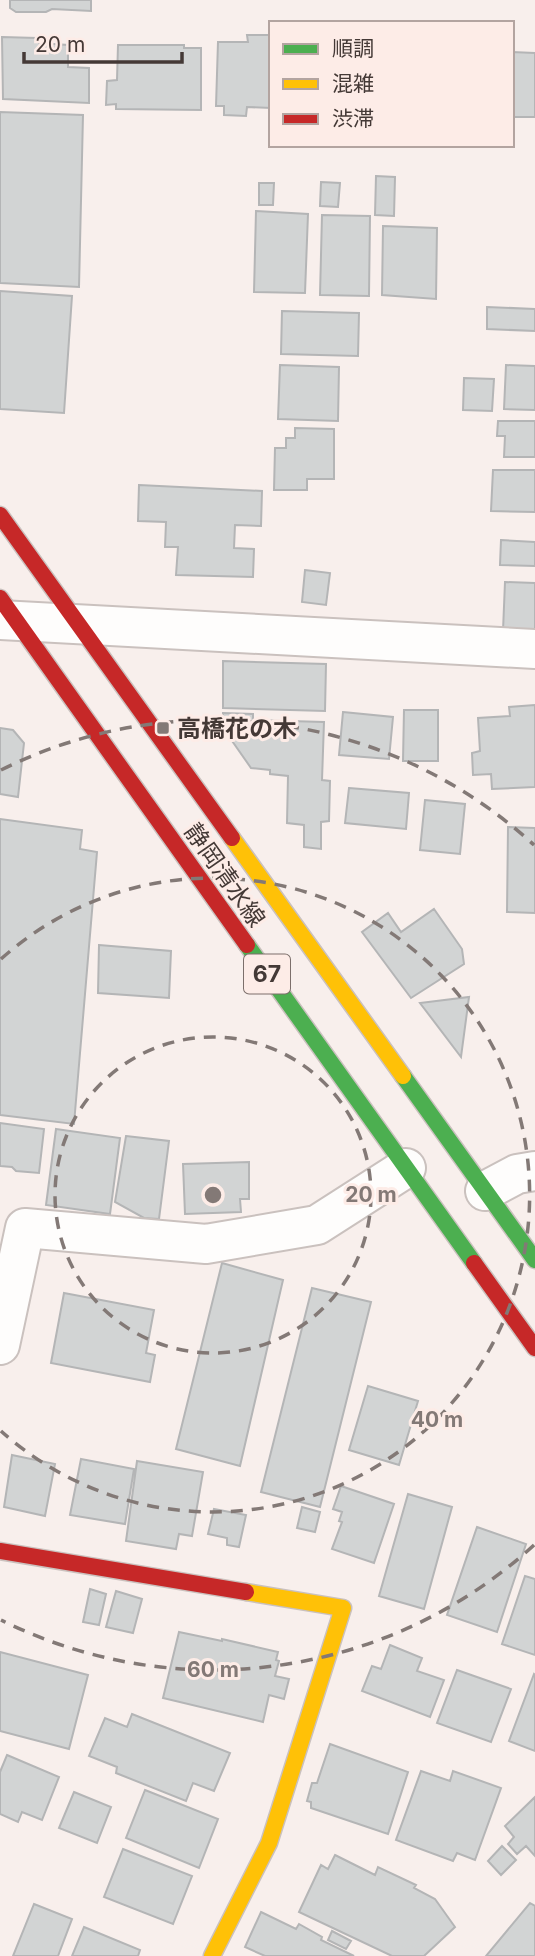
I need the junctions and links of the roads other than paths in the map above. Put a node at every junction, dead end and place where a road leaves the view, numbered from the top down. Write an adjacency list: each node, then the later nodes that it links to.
1 (0, 515): 3 (main road, 静岡清水線 / 67)
2 (5, 613): 3 (street); 5 (main road, 静岡清水線 / 67)
3 (78, 624): 4 (street); 7 (main road, 静岡清水線 / 67)
4 (535, 649)
5 (405, 1168): 9 (street); 10 (main road, 静岡清水線 / 67)
6 (535, 1171): 7 (street)
7 (485, 1191): 8 (main road, 静岡清水線 / 67)
8 (535, 1260)
9 (0, 1345)
10 (535, 1348)
11 (0, 1551): 12 (main road)
12 (212, 1956)

